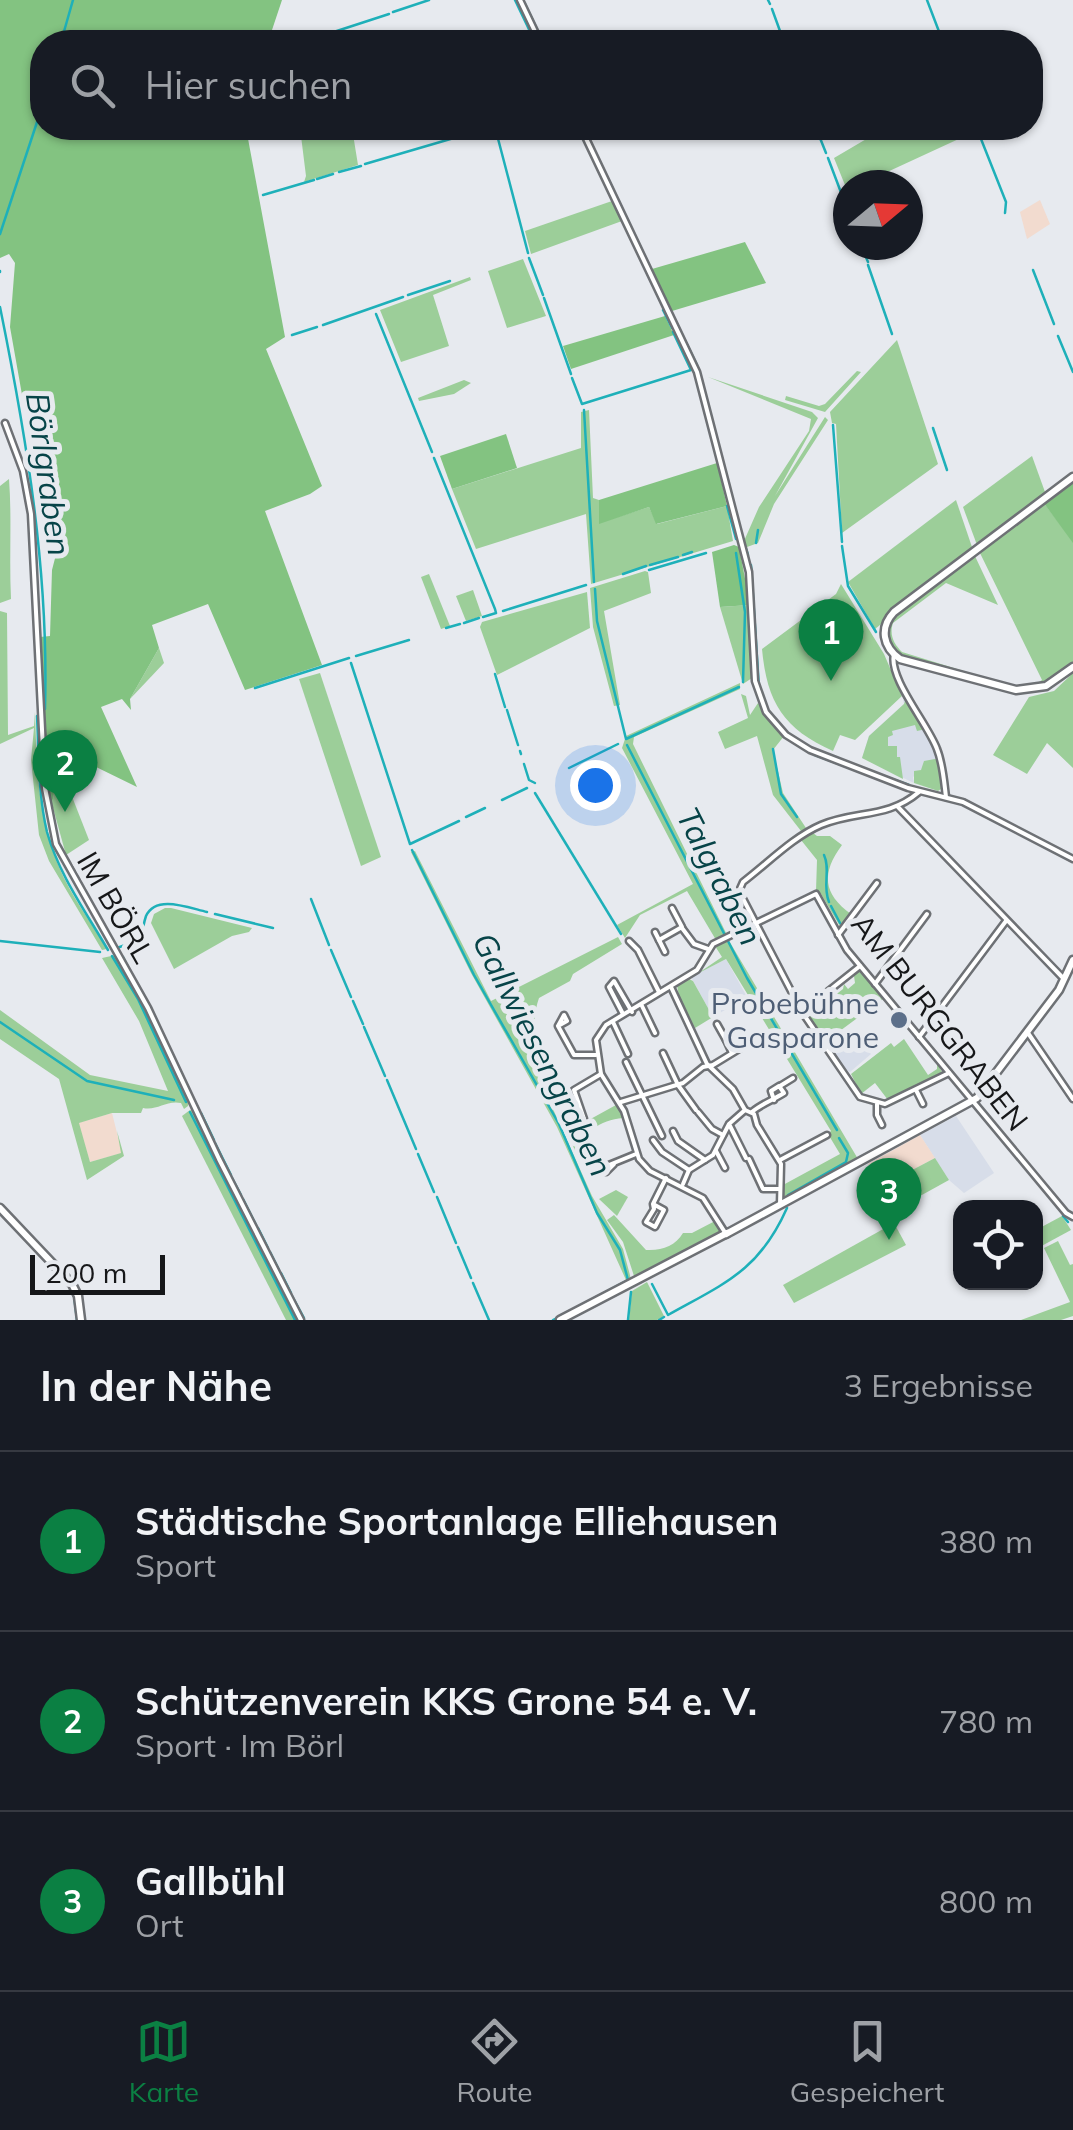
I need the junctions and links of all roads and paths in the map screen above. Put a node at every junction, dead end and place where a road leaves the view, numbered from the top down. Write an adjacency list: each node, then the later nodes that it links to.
1 (520, 0): 2 (street)
2 (534, 30)
3 (586, 140): 8 (street)
4 (5, 423): 85 (street, IM BÖRL)
5 (1073, 477): 6 (street)
6 (894, 654): 7 (street); 9 (street)
7 (1073, 667)
8 (919, 792): 9 (street); 10 (street)
9 (946, 797): 11 (street)
10 (898, 808): 15 (street); 16 (street)
11 (1073, 860)
12 (877, 884): 19 (street)
13 (672, 908): 17 (street)
14 (927, 914): 27 (street)
15 (1006, 921): 26 (street); 39 (street)
16 (754, 923): 19 (street, AM BURGGRABEN); 22 (street); 32 (street)
17 (682, 928): 20 (street); 22 (street)
18 (654, 932): 20 (street)
19 (838, 935): 25 (street, AM BURGGRABEN)
20 (658, 940): 23 (street)
21 (629, 941): 29 (street)
22 (708, 949): 28 (street)
23 (664, 952)
24 (1073, 960): 26 (street)
25 (860, 966): 27 (street, AM BURGGRABEN); 32 (street)
26 (1064, 980): 37 (street)
27 (875, 984): 39 (street, AM BURGGRABEN)
28 (670, 985): 29 (street); 46 (street)
29 (660, 992): 30 (street)
30 (642, 1005): 31 (street); 38 (street)
31 (632, 1012): 33 (street); 33 (street)
32 (802, 1012): 56 (street)
33 (624, 1016): 34 (street)
34 (612, 1022): 43 (street); 44 (street)
35 (716, 1024): 40 (street)
36 (558, 1026): 44 (street)
37 (1027, 1031): 53 (street); 55 (street)
38 (655, 1034)
39 (919, 1037): 47 (street, AM BURGGRABEN)
40 (726, 1040): 42 (street); 42 (street)
41 (662, 1053): 50 (street)
42 (732, 1053): 46 (street)
43 (628, 1054)
44 (596, 1056): 48 (street)
45 (626, 1062): 52 (street)
46 (708, 1066): 50 (street); 58 (street)
47 (948, 1073): 51 (street); 55 (street, AM BURGGRABEN)
48 (600, 1074): 54 (street); 59 (street)
49 (793, 1078): 58 (street)
50 (678, 1085): 52 (street); 64 (street)
51 (916, 1090): 56 (street); 57 (street)
52 (642, 1095): 54 (street); 63 (street)
53 (1073, 1099)
54 (619, 1102): 68 (street)
55 (972, 1102): 80 (street); 82 (street, AM BURGGRABEN)
56 (878, 1104): 61 (street)
57 (923, 1104)
58 (748, 1111): 60 (street); 71 (street)
59 (584, 1119)
60 (729, 1124): 64 (street); 78 (street)
61 (882, 1125)
62 (673, 1131): 70 (street)
63 (662, 1136)
64 (723, 1136): 67 (street)
65 (827, 1136): 71 (street)
66 (654, 1140): 74 (street)
67 (716, 1150): 70 (street); 73 (street)
68 (636, 1154): 72 (street); 75 (street)
69 (606, 1155): 72 (street)
70 (705, 1160): 74 (street)
71 (780, 1160): 78 (street)
72 (612, 1164): 76 (street)
73 (725, 1168)
74 (689, 1170): 77 (street)
75 (666, 1178): 77 (street); 79 (street)
76 (610, 1179)
77 (682, 1185): 83 (street)
78 (779, 1189): 80 (street)
79 (653, 1204): 79 (street)
80 (780, 1205): 83 (street)
81 (0, 1208): 84 (street)
82 (1073, 1217)
83 (726, 1234): 86 (street)
84 (81, 1320)
85 (302, 1320)
86 (560, 1320)

